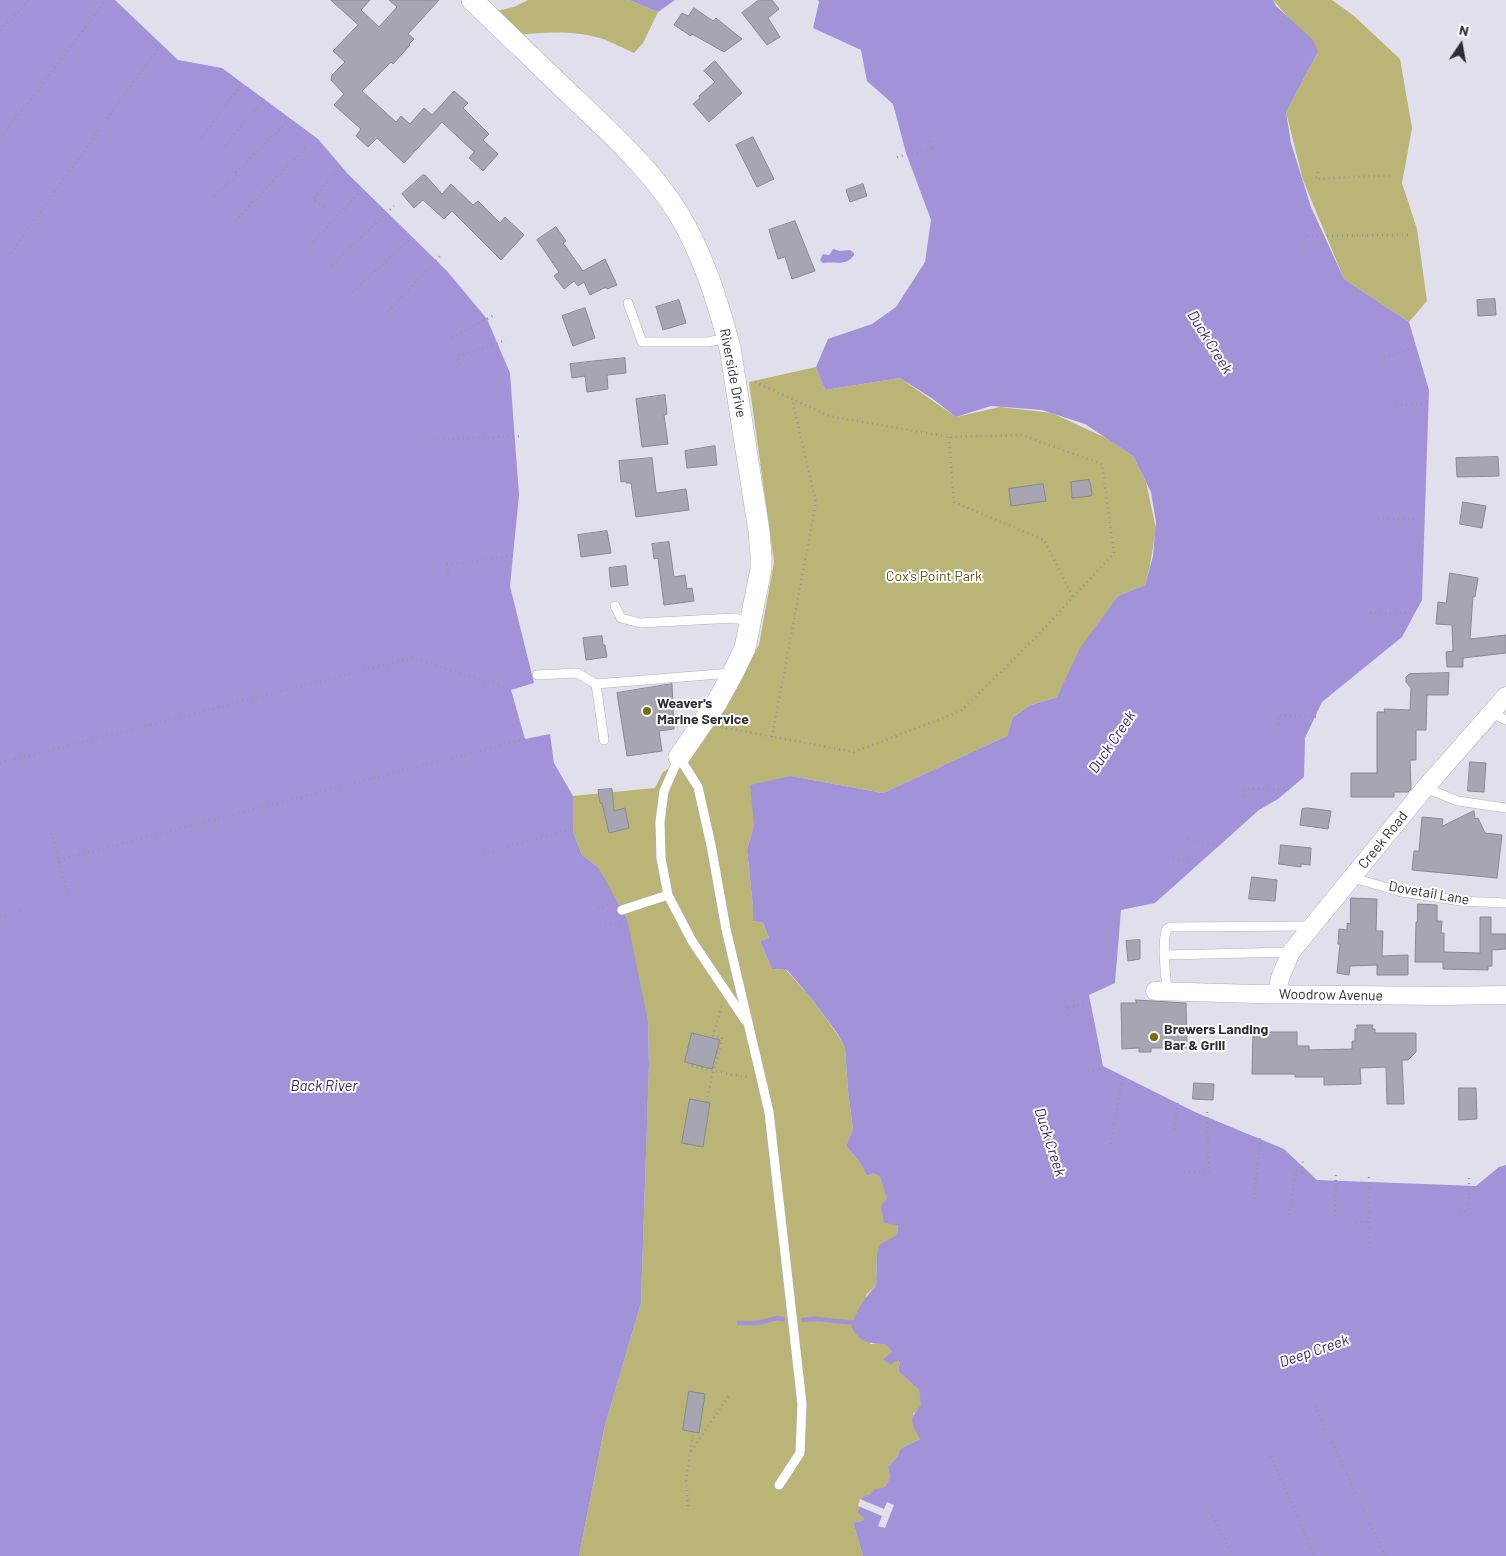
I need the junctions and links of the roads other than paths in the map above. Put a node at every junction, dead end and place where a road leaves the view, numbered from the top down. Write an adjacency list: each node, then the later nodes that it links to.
1 (472, 0): 3 (street, Riverside Drive)
2 (628, 303): 3 (lane)
3 (728, 338): 5 (street, Riverside Drive)
4 (614, 606): 5 (lane)
5 (751, 622): 6 (street, Riverside Drive)
6 (733, 673): 8 (lane); 12 (street, Riverside Drive)
7 (537, 675): 8 (lane)
8 (596, 684): 11 (lane)
9 (1506, 696): 10 (street, Creek Road)
10 (1499, 716): 13 (street, Creek Road)
11 (604, 740)
12 (679, 757): 16 (lane); 25 (lane)
13 (1425, 788): 14 (lane); 15 (street, Creek Road)
14 (1506, 808)
15 (1353, 878): 17 (lane, Dovetail Lane); 19 (street, Creek Road)
16 (668, 895): 18 (lane); 25 (lane)
17 (1506, 903)
18 (619, 906)
19 (1313, 926): 20 (street, Creek Road); 21 (lane)
20 (1291, 952): 21 (lane); 23 (street, Creek Road)
21 (1165, 955): 22 (lane)
22 (1161, 991): 23 (street, Woodrow Avenue)
23 (1277, 994): 24 (street, Woodrow Avenue)
24 (1506, 994)
25 (749, 1026): 26 (lane)
26 (779, 1485)

